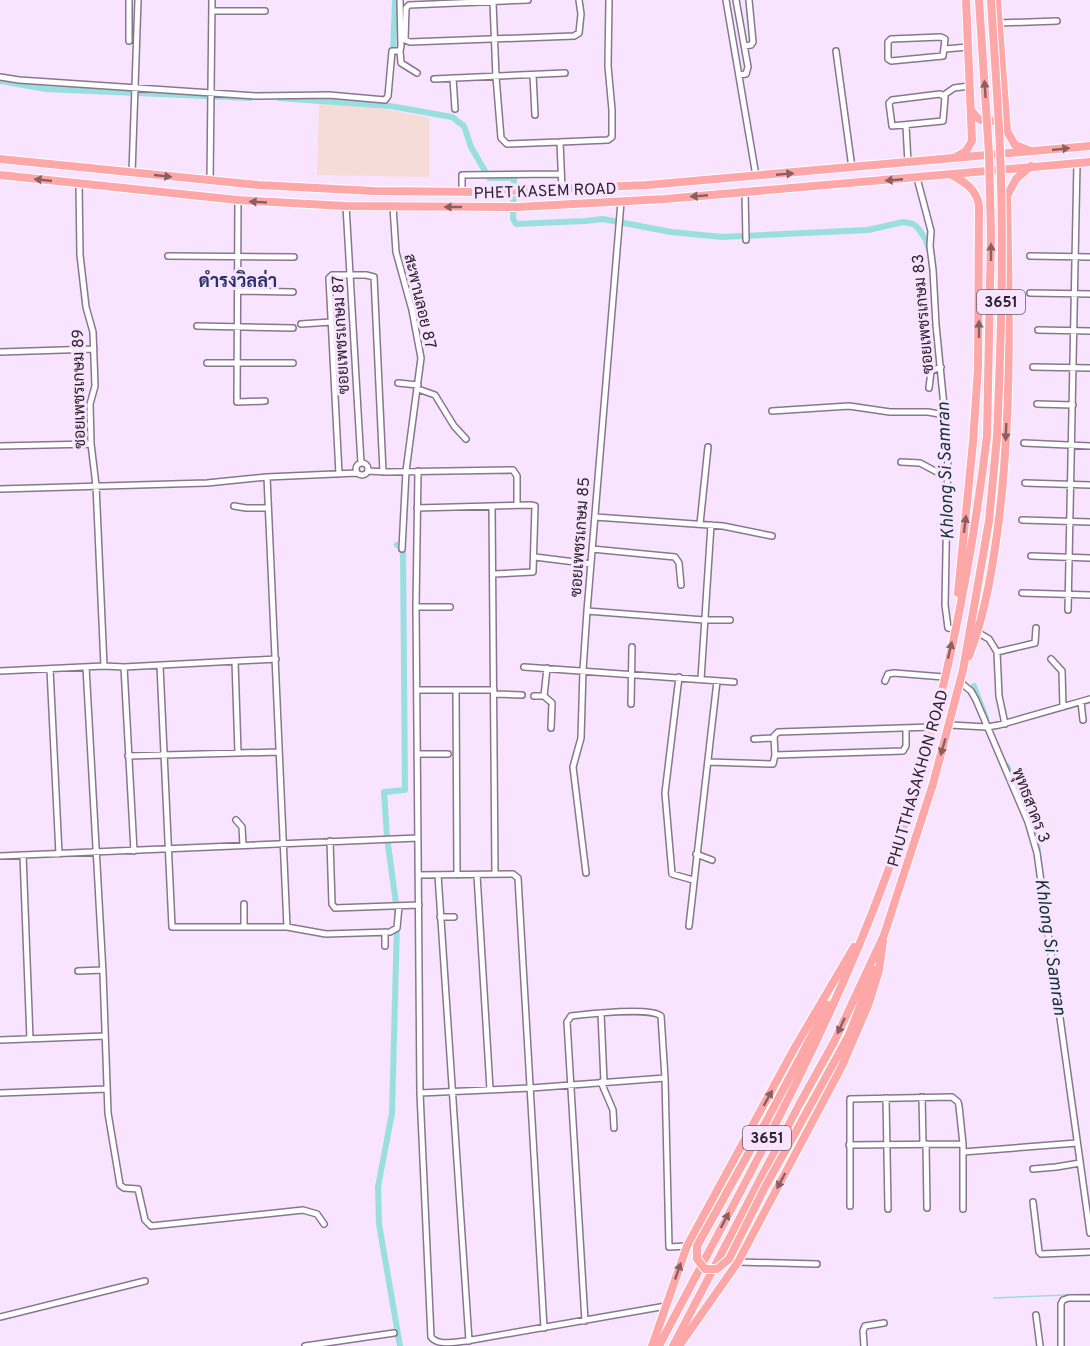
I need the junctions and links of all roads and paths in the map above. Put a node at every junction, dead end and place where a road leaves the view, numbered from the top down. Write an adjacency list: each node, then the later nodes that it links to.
1 (129, 0): 21 (street)
2 (138, 0): 36 (street)
3 (212, 0): 16 (street)
4 (400, 0): 25 (street)
5 (528, 0): 15 (street)
6 (579, 0): 20 (street)
7 (609, 0): 44 (street)
8 (726, 0): 30 (street)
9 (736, 0): 22 (street)
10 (749, 0): 22 (street)
11 (966, 0): 23 (main road)
12 (979, 0): 166 (main road, PHUTTHASAKHON ROAD / 3651, one-way to 12, bridge)
13 (991, 0): 182 (main road, PHUTTHASAKHON ROAD / 3651, bridge)
14 (997, 0): 19 (main road)
15 (493, 1): 20 (street); 20 (street)
16 (212, 10): 17 (street); 37 (street)
17 (265, 11)
18 (1057, 21): 19 (street)
19 (999, 23): 39 (main road)
20 (494, 40): 32 (street)
21 (129, 41)
22 (744, 46): 30 (street)
23 (968, 47): 24 (street); 35 (main road)
24 (945, 49): 24 (street)
25 (397, 51): 27 (street); 37 (street)
26 (836, 51): 53 (street)
27 (417, 73)
28 (565, 73): 29 (street)
29 (533, 75): 32 (street); 42 (street)
30 (739, 75): 58 (street)
31 (0, 76): 36 (street)
32 (496, 77): 33 (street); 44 (street)
33 (453, 78): 34 (street); 41 (street)
34 (434, 79)
35 (969, 86): 38 (street); 40 (main road)
36 (135, 90): 37 (street); 54 (street)
37 (211, 95): 60 (street)
38 (944, 95): 43 (street); 43 (street)
39 (1004, 108): 40 (main road); 46 (main road)
40 (971, 109): 48 (main road)
41 (455, 110)
42 (535, 115)
43 (906, 126): 50 (street)
44 (560, 142): 55 (street)
45 (1090, 146): 46 (main road, PHET KASEM ROAD, one-way to 45)
46 (1032, 152): 48 (main road, PHET KASEM ROAD)
47 (0, 159): 54 (main road, PHET KASEM ROAD)
48 (950, 159): 50 (main road, PHET KASEM ROAD)
49 (1090, 162): 51 (main road, PHET KASEM ROAD)
50 (908, 163): 53 (main road, PHET KASEM ROAD)
51 (1077, 163): 52 (main road, PHET KASEM ROAD); 81 (street)
52 (1032, 166): 57 (main road, PHET KASEM ROAD); 76 (main road)
53 (852, 168): 58 (main road, PHET KASEM ROAD, one-way to 53)
54 (132, 173): 60 (main road, PHET KASEM ROAD, one-way to 60)
55 (561, 174): 64 (street); 66 (street)
56 (0, 175): 61 (main road, PHET KASEM ROAD, one-way to 56)
57 (952, 175): 59 (main road, PHET KASEM ROAD); 75 (main road)
58 (756, 176): 64 (main road, PHET KASEM ROAD)
59 (917, 178): 67 (main road, PHET KASEM ROAD, one-way to 67); 102 (street, ซอยเพชรเกษม 83)
60 (210, 181): 62 (main road, PHET KASEM ROAD)
61 (79, 183): 68 (main road, PHET KASEM ROAD); 97 (street, ซอยเพชรเกษม 89)
62 (280, 186): 63 (main road, PHET KASEM ROAD); 70 (main road)
63 (345, 190): 65 (main road, PHET KASEM ROAD); 71 (main road)
64 (562, 190): 66 (main road, PHET KASEM ROAD)
65 (374, 191): 66 (main road, PHET KASEM ROAD); 72 (main road)
66 (462, 192)
67 (745, 192): 69 (main road, PHET KASEM ROAD, one-way to 69); 74 (street)
68 (238, 200): 70 (main road, PHET KASEM ROAD, one-way to 68); 78 (street)
69 (621, 202): 73 (main road, PHET KASEM ROAD, one-way to 73); 141 (street, ซอยเพชรเกษม 85)
70 (281, 203): 71 (main road, PHET KASEM ROAD)
71 (346, 206): 72 (main road, PHET KASEM ROAD); 83 (street, ซอยเพชรเกษม 87)
72 (374, 207): 73 (main road, PHET KASEM ROAD)
73 (393, 207): 107 (street, สะพานลอย 87)
74 (746, 240)
75 (979, 246): 76 (main road); 166 (main road, one-way to 75)
76 (1008, 248): 168 (main road, one-way to 168)
77 (168, 256): 78 (street)
78 (238, 256): 79 (street); 84 (street)
79 (294, 256)
80 (1030, 256): 81 (street)
81 (1075, 257): 82 (street); 87 (street)
82 (1090, 257)
83 (349, 276): 89 (street); 122 (street, ซอยเพชรเกษม 87); 126 (street)
84 (238, 291): 85 (street); 92 (street)
85 (292, 292)
86 (1030, 293): 87 (street)
87 (1075, 294): 88 (street); 95 (street)
88 (1090, 294)
89 (332, 322): 90 (street); 128 (street)
90 (302, 324)
91 (197, 326): 92 (street)
92 (237, 328): 93 (street); 100 (street)
93 (293, 328)
94 (1038, 330): 95 (street)
95 (1074, 330): 96 (street); 104 (street)
96 (1090, 331)
97 (94, 349): 98 (street); 116 (street, ซอยเพชรเกษม 89)
98 (0, 352)
99 (207, 363): 100 (street)
100 (237, 363): 101 (street); 109 (street)
101 (293, 363)
102 (941, 366): 108 (street); 113 (street, ซอยเพชรเกษม 83)
103 (1033, 367): 104 (street)
104 (1074, 368): 105 (street); 111 (street)
105 (1090, 368)
106 (398, 382): 107 (street)
107 (418, 387): 114 (street); 124 (street, สะพานลอย 87)
108 (929, 388)
109 (265, 401)
110 (1037, 404): 111 (street)
111 (1073, 405): 117 (street)
112 (772, 411): 113 (street)
113 (945, 416): 129 (street, ซอยเพชรเกษม 83)
114 (466, 439)
115 (1024, 443): 117 (street)
116 (91, 444): 118 (street); 133 (street, ซอยเพชรเกษม 89)
117 (1072, 445): 119 (street); 132 (street)
118 (0, 446)
119 (1090, 446)
120 (708, 447): 145 (street)
121 (901, 462): 129 (street)
122 (361, 463): 123 (street); 127 (street)
123 (368, 471): 126 (street); 127 (street)
124 (406, 471): 125 (street); 126 (street); 148 (street, สะพานลอย 87)
125 (418, 471): 136 (street); 140 (street)
126 (383, 472)
127 (357, 473): 128 (street)
128 (339, 474): 130 (street)
129 (948, 474): 166 (street, ซอยเพชรเกษม 83)
130 (267, 477): 133 (street); 139 (street)
131 (1025, 483): 132 (street)
132 (1071, 484): 134 (street); 143 (street)
133 (96, 485): 135 (street); 174 (street, ซอยเพชรเกษม 89)
134 (1090, 485)
135 (0, 489)
136 (518, 505): 138 (street); 151 (street)
137 (234, 506): 139 (street)
138 (492, 506): 140 (street); 155 (street)
139 (268, 508): 171 (street)
140 (417, 508): 161 (street)
141 (595, 517): 145 (street); 149 (street, ซอยเพชรเกษม 85)
142 (1022, 520): 143 (street)
143 (1070, 521): 144 (street); 152 (street)
144 (1090, 522)
145 (700, 524): 146 (street)
146 (711, 525): 147 (street); 164 (street)
147 (772, 536)
148 (402, 549)
149 (592, 549): 154 (street, ซอยเพชรเกษม 85); 156 (street)
150 (1031, 556): 152 (street)
151 (535, 557): 154 (street); 155 (street)
152 (1070, 557): 153 (street); 158 (street)
153 (1090, 558)
154 (591, 564): 163 (street, ซอยเพชรเกษม 85)
155 (494, 574): 194 (street)
156 (681, 585)
157 (1022, 593): 158 (street)
158 (1068, 594): 159 (street); 162 (street)
159 (1090, 596)
160 (450, 606): 161 (street)
161 (416, 607): 192 (street)
162 (1068, 610)
163 (587, 611): 164 (street); 181 (street, ซอยเพชรเกษม 85)
164 (704, 620): 165 (street); 187 (street)
165 (730, 620)
166 (953, 627): 186 (main road, PHUTTHASAKHON ROAD / 3651, one-way to 166)
167 (1036, 628): 170 (street)
168 (977, 632): 170 (street); 182 (main road)
169 (632, 647): 184 (street)
170 (997, 652): 204 (street)
171 (276, 659): 173 (street); 211 (street)
172 (1051, 659): 201 (street)
173 (235, 661): 175 (street); 212 (street)
174 (104, 666): 176 (street); 177 (street)
175 (160, 666): 177 (street); 215 (street)
176 (86, 667): 180 (street); 225 (street)
177 (124, 667): 217 (street)
178 (524, 667): 179 (street)
179 (547, 668): 181 (street); 197 (street)
180 (50, 669): 183 (street); 227 (street)
181 (583, 670): 184 (street); 232 (street, ซอยเพชรเกษม 85)
182 (963, 670): 191 (main road, PHUTTHASAKHON ROAD / 3651)
183 (0, 671)
184 (632, 674): 185 (street); 200 (street)
185 (679, 677): 187 (street); 238 (street)
186 (944, 677): 189 (street); 205 (main road, PHUTTHASAKHON ROAD / 3651)
187 (701, 679): 188 (street)
188 (717, 681): 190 (street); 218 (street)
189 (885, 681)
190 (734, 682)
191 (960, 682): 203 (main road, PHUTTHASAKHON ROAD / 3651); 206 (street, พุทธสาคร 3)
192 (417, 690): 193 (street); 213 (street)
193 (456, 690): 194 (street); 235 (street)
194 (494, 692): 195 (street); 233 (street)
195 (522, 695)
196 (534, 696): 197 (street)
197 (544, 696): 207 (street)
198 (1090, 699): 199 (street)
199 (1081, 702): 201 (street); 202 (street)
200 (631, 704)
201 (1064, 707): 204 (street)
202 (1083, 720)
203 (950, 725): 206 (street); 249 (main road, PHUTTHASAKHON ROAD / 3651, one-way to 249)
204 (1002, 725): 206 (street)
205 (932, 727): 208 (street); 247 (main road, PHUTTHASAKHON ROAD / 3651)
206 (987, 727): 269 (street, พุทธสาคร 3)
207 (551, 728)
208 (906, 728): 209 (street); 216 (street)
209 (774, 738): 210 (street); 216 (street)
210 (754, 739)
211 (279, 752): 212 (street); 222 (street)
212 (238, 753): 215 (street)
213 (417, 754): 214 (street); 220 (street)
214 (448, 754)
215 (164, 755): 217 (street); 224 (street)
216 (775, 755): 218 (street)
217 (128, 756): 226 (street)
218 (708, 762): 228 (street)
219 (236, 820): 223 (street)
220 (418, 838): 221 (street); 234 (street)
221 (330, 841): 222 (street); 241 (street)
222 (282, 843): 223 (street); 246 (street)
223 (243, 844): 224 (street)
224 (169, 849): 226 (street); 245 (street)
225 (97, 851): 226 (street); 227 (street); 251 (street)
226 (134, 851)
227 (59, 854): 229 (street)
228 (696, 854): 231 (street); 238 (street)
229 (22, 855): 230 (street); 255 (street)
230 (0, 856)
231 (712, 860)
232 (586, 873)
233 (495, 874): 236 (street); 260 (street)
234 (419, 875): 237 (street); 240 (street)
235 (457, 875): 236 (street); 237 (street)
236 (477, 875): 262 (street)
237 (438, 876): 242 (street)
238 (693, 880): 244 (street)
239 (244, 904): 245 (street)
240 (419, 905): 241 (street); 264 (street)
241 (399, 906): 248 (street)
242 (440, 917): 243 (street); 263 (street)
243 (454, 917)
244 (688, 926)
245 (244, 927): 246 (street)
246 (287, 927): 248 (street)
247 (867, 927): 249 (main road, bridge); 284 (main road, one-way to 247); 301 (main road, PHUTTHASAKHON ROAD / 3651, one-way to 247)
248 (385, 932): 250 (street)
249 (884, 935): 286 (main road, one-way to 286); 302 (main road, PHUTTHASAKHON ROAD / 3651, one-way to 302)
250 (385, 946)
251 (103, 970): 252 (street); 254 (street)
252 (78, 971)
253 (601, 1013): 257 (street); 258 (street); 259 (street)
254 (105, 1036): 255 (street); 261 (street)
255 (30, 1039): 256 (street)
256 (0, 1040)
257 (665, 1078): 258 (street); 284 (street)
258 (603, 1082): 259 (street); 268 (street)
259 (570, 1085): 260 (street); 293 (street)
260 (531, 1088): 262 (street); 295 (street)
261 (106, 1089): 265 (street); 282 (street)
262 (490, 1089): 263 (street)
263 (451, 1092): 264 (street); 297 (street)
264 (420, 1093): 297 (street)
265 (0, 1094)
266 (886, 1098): 267 (street); 272 (street); 273 (street)
267 (922, 1098): 270 (street); 271 (street)
268 (614, 1128)
269 (1077, 1143): 274 (street); 275 (street, พุทธสาคร 3)
270 (925, 1144): 271 (street); 273 (street); 279 (street)
271 (963, 1144): 274 (street)
272 (849, 1145): 273 (street); 278 (street)
273 (887, 1145): 280 (street)
274 (963, 1152): 281 (street)
275 (1080, 1163): 276 (street); 283 (street, พุทธสาคร 3)
276 (1033, 1168)
277 (1033, 1202): 285 (street)
278 (850, 1206)
279 (927, 1208)
280 (888, 1209)
281 (963, 1209)
282 (324, 1224)
283 (1090, 1233)
284 (687, 1246): 290 (main road, one-way to 284)
285 (1090, 1252)
286 (738, 1262): 287 (street); 303 (main road)
287 (817, 1264)
288 (145, 1281): 292 (street)
289 (1090, 1298): 306 (street)
290 (666, 1306): 293 (street); 300 (main road)
291 (1036, 1315): 305 (street)
292 (0, 1317)
293 (585, 1321): 295 (street)
294 (884, 1323): 304 (street)
295 (544, 1328): 297 (street)
296 (394, 1333): 298 (street)
297 (469, 1341)
298 (351, 1343): 299 (street)
299 (305, 1346)
300 (652, 1346)
301 (659, 1346)
302 (673, 1346)
303 (679, 1346)
304 (864, 1346)
305 (1040, 1346)
306 (1061, 1346)

